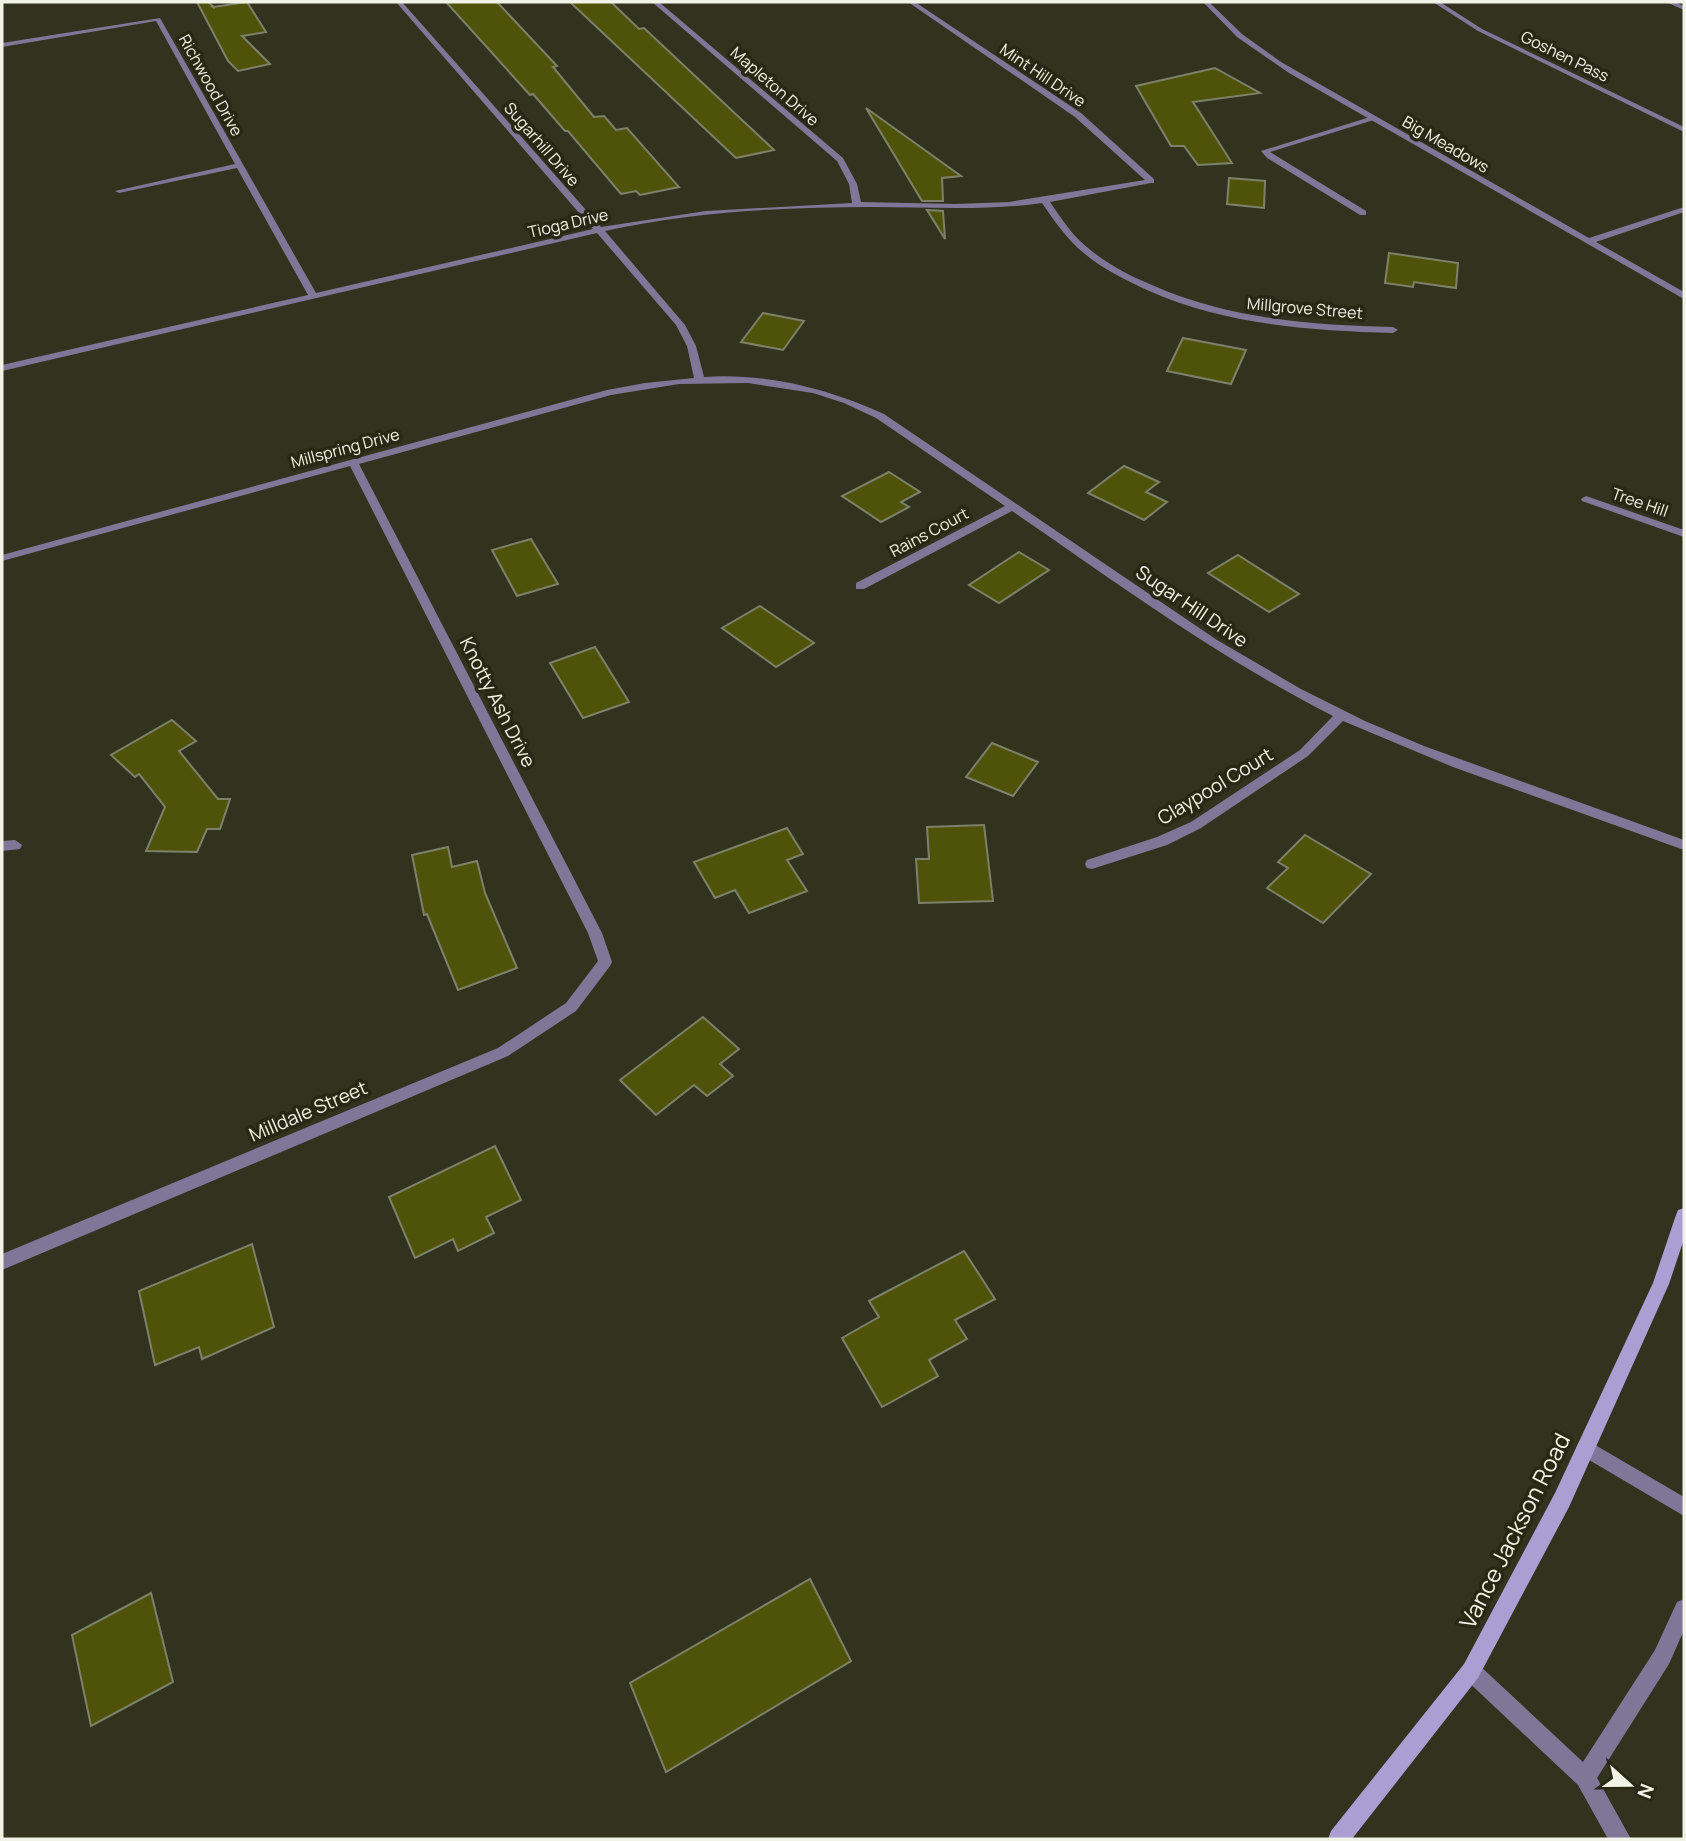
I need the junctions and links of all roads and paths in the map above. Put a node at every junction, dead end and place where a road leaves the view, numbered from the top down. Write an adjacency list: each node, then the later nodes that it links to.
1 (399, 2): 18 (street, Sugarhill Drive)
2 (655, 2): 15 (street, Mapleton Drive)
3 (911, 2): 12 (street, Mint Hill Drive)
4 (1206, 2): 9 (street, Big Meadows)
5 (1436, 2): 10 (street, Goshen Pass)
6 (1669, 2): 7 (street)
7 (1684, 8)
8 (2, 45): 11 (street, Richwood Drive)
9 (1373, 119): 17 (street); 19 (street, Big Meadows)
10 (1684, 130)
11 (240, 165): 13 (street, Richwood Drive); 20 (street, Richwood Drive)
12 (1151, 181): 14 (street, Tioga Drive)
13 (119, 191)
14 (1045, 201): 15 (street, Tioga Drive); 22 (street, Millgrove Street)
15 (856, 205): 18 (street, Tioga Drive)
16 (1684, 209): 19 (street)
17 (1363, 213)
18 (600, 230): 20 (street, Tioga Drive); 24 (street, Sugarhill Drive)
19 (1590, 241): 21 (street, Big Meadows)
20 (313, 296): 23 (street, Tioga Drive)
21 (1684, 296)
22 (1393, 330)
23 (2, 368)
24 (699, 378): 25 (street, Millspring Drive); 27 (street, Sugar Hill Drive)
25 (353, 462): 29 (street, Millspring Drive); 34 (street, Knotty Ash Drive)
26 (1586, 499): 28 (street, Tree Hill)
27 (1012, 507): 30 (street, Rains Court); 31 (street, Sugar Hill Drive)
28 (1684, 534)
29 (2, 558)
30 (860, 586)
31 (1342, 715): 32 (street, Sugar Hill Drive); 33 (street, Claypool Court)
32 (1684, 845)
33 (1092, 863)
34 (605, 962): 36 (street, Milldale Street)
35 (1684, 1215): 37 (main road, Vance Jackson Road)
36 (2, 1262)
37 (1585, 1448): 38 (street); 40 (main road, Vance Jackson Road)
38 (1684, 1507)
39 (1684, 1609): 41 (street)
40 (1471, 1671): 41 (street); 42 (main road, Vance Jackson Road)
41 (1585, 1778): 43 (street)
42 (1339, 1839)
43 (1620, 1839)

